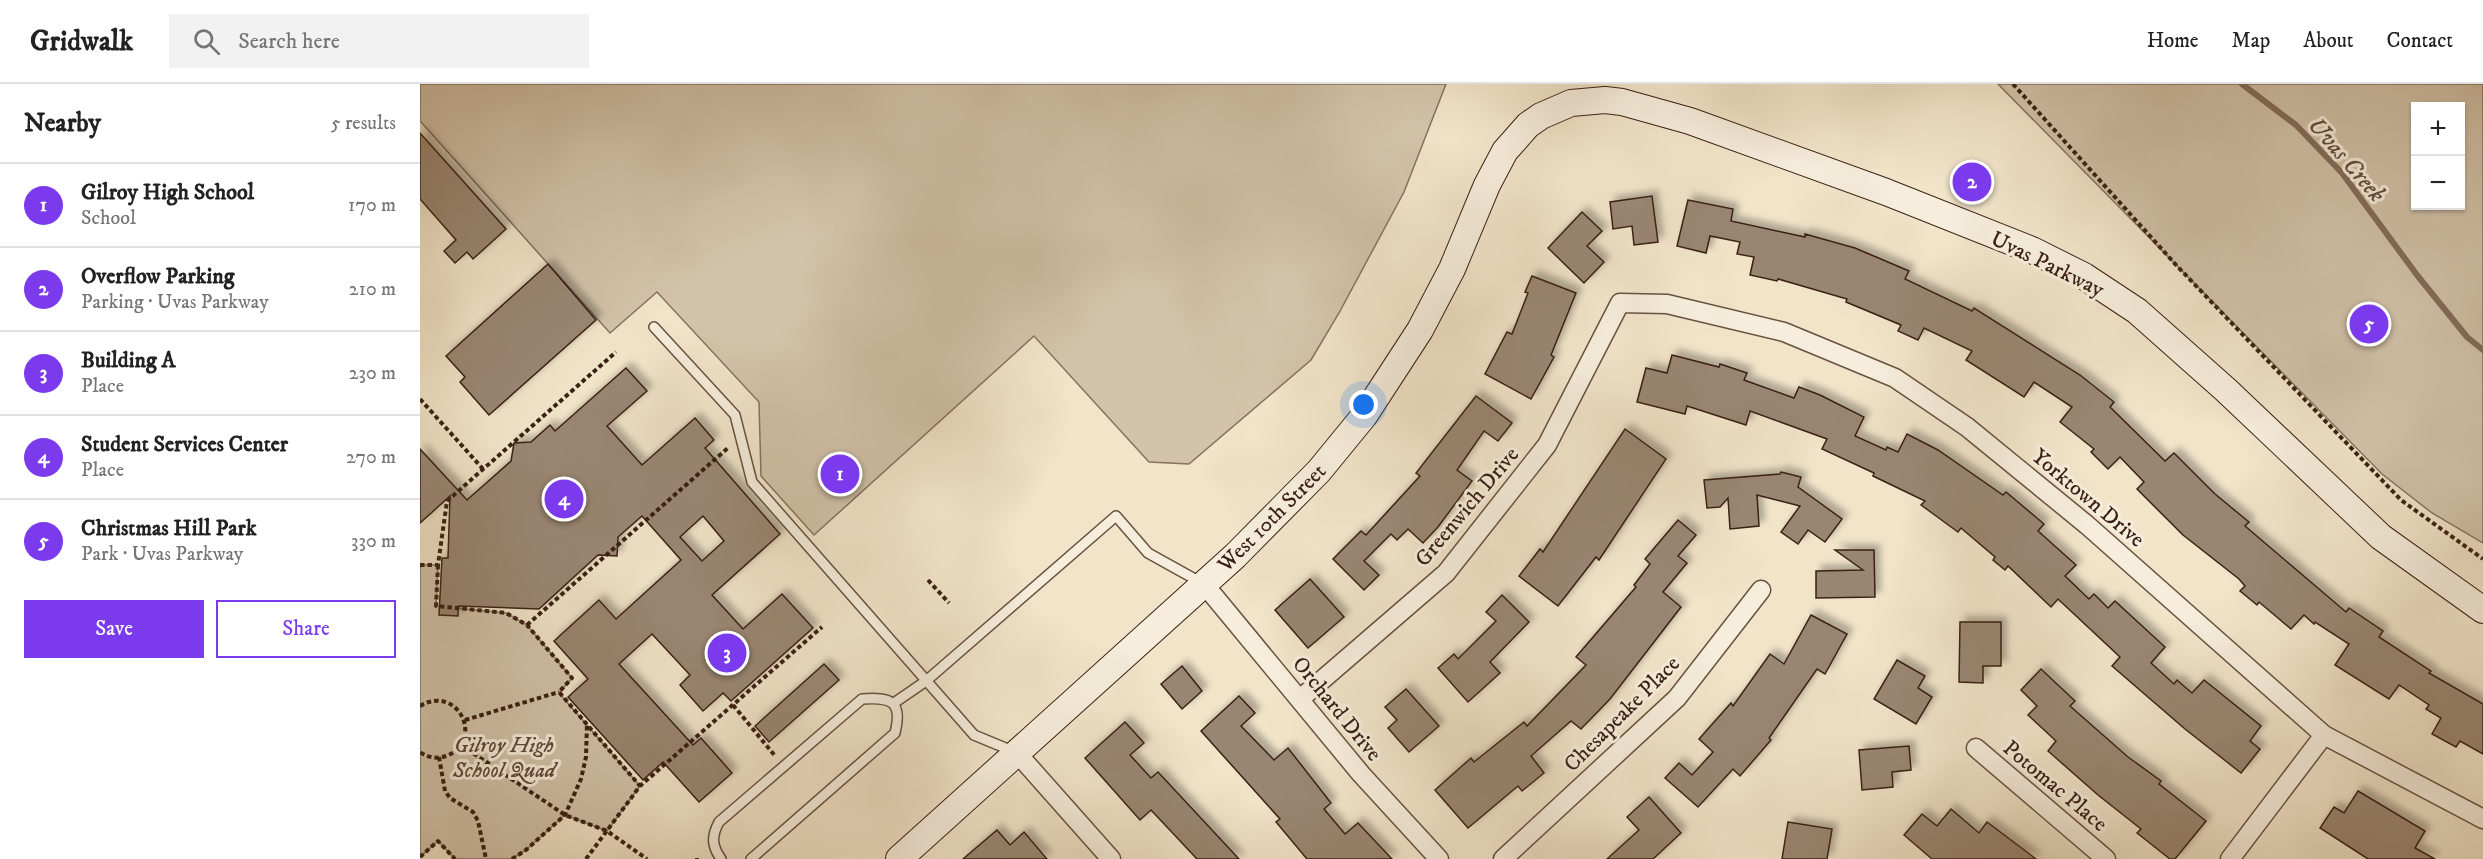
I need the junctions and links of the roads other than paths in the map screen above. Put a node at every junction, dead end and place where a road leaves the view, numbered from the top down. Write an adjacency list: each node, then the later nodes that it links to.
1 (1556, 108): 4 (street, West 10th Street); 6 (street, Uvas Parkway)
2 (1620, 303): 8 (street, Greenwich Drive); 10 (street, Yorktown Drive)
3 (654, 327): 7 (lane)
4 (1204, 584): 7 (lane); 8 (street, Orchard Drive); 12 (street, West 10th Street)
5 (1761, 590): 19 (street, Chesapeake Place)
6 (2483, 610)
7 (926, 681): 9 (lane); 12 (lane)
8 (1300, 699): 18 (street, Orchard Drive)
9 (894, 703): 14 (lane); 15 (lane)
10 (2324, 735): 13 (street, Yorktown Drive); 21 (street)
11 (1976, 748): 20 (street, Potomac Place)
12 (1017, 753): 16 (street, West 10th Street); 17 (street)
13 (2483, 819)
14 (721, 859)
15 (751, 859)
16 (899, 859)
17 (1110, 859)
18 (1439, 859)
19 (1503, 859)
20 (2106, 859)
21 (2230, 859)

